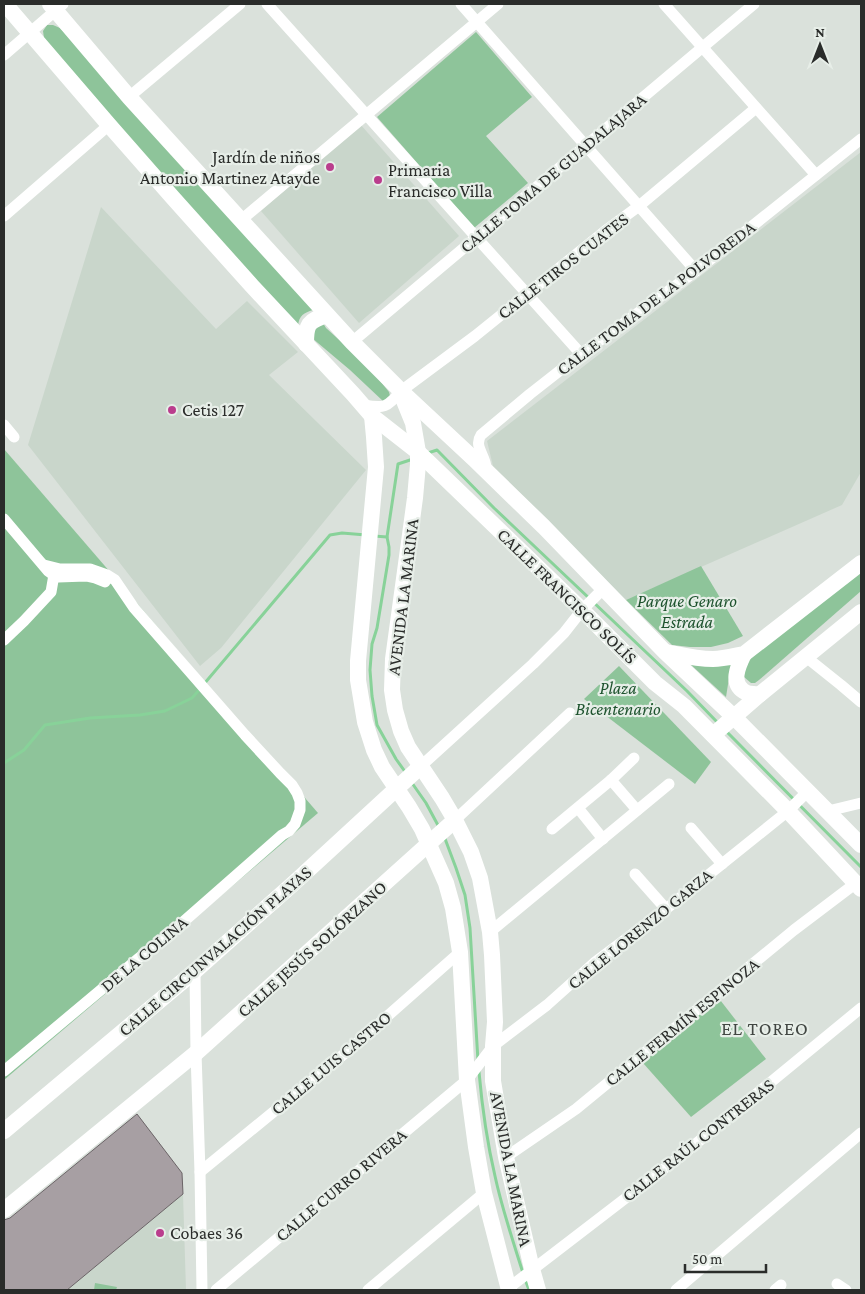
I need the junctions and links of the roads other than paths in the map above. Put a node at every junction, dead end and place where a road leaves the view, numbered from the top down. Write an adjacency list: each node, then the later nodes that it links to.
1 (5, 4): 10 (main road, CALLE FRANCISCO SOLÍS)
2 (240, 4): 13 (street)
3 (267, 4): 15 (street)
4 (461, 4): 9 (street)
5 (498, 4): 9 (street)
6 (664, 4): 11 (street)
7 (754, 4): 11 (street, CALLE TOMA DE GUADALAJARA)
8 (57, 6): 10 (street); 13 (main road, CALLE FRANCISCO SOLÍS)
9 (477, 22): 15 (street); 18 (street)
10 (30, 32): 12 (street); 16 (main road, CALLE FRANCISCO SOLÍS)
11 (702, 47): 14 (street); 18 (street, CALLE TOMA DE GUADALAJARA)
12 (4, 56)
13 (129, 97): 22 (main road, CALLE FRANCISCO SOLÍS)
14 (756, 108): 19 (street); 20 (street, CALLE TIROS CUATES)
15 (366, 114): 22 (street); 23 (street)
16 (109, 125): 21 (street); 28 (main road, CALLE FRANCISCO SOLÍS)
17 (861, 139): 19 (street, CALLE TOMA DE LA POLVOREDA)
18 (586, 145): 20 (street); 23 (street, CALLE TOMA DE GUADALAJARA)
19 (816, 174): 24 (street, CALLE TOMA DE LA POLVOREDA)
20 (639, 206): 24 (street); 25 (street, CALLE TIROS CUATES)
21 (4, 216)
22 (240, 221): 26 (main road, CALLE FRANCISCO SOLÍS)
23 (476, 237): 25 (street); 27 (street, CALLE TOMA DE GUADALAJARA)
24 (696, 271): 29 (street, CALLE TOMA DE LA POLVOREDA)
25 (528, 294): 29 (street); 30 (street, CALLE TIROS CUATES)
26 (327, 315): 27 (main road, CALLE FRANCISCO SOLÍS); 28 (main road)
27 (352, 342): 30 (main road, CALLE FRANCISCO SOLÍS)
28 (306, 344): 31 (main road, CALLE FRANCISCO SOLÍS)
29 (581, 354): 35 (street, CALLE TOMA DE LA POLVOREDA)
30 (400, 391): 31 (street, CALLE TIROS CUATES); 34 (main road, AVENIDA LA MARINA); 35 (main road, CALLE FRANCISCO SOLÍS)
31 (367, 410): 34 (main road, CALLE FRANCISCO SOLÍS); 55 (main road, AVENIDA LA MARINA)
32 (4, 425): 33 (street)
33 (14, 437)
34 (421, 455): 40 (main road, CALLE FRANCISCO SOLÍS); 52 (main road, AVENIDA LA MARINA)
35 (480, 466): 39 (main road, CALLE FRANCISCO SOLÍS)
36 (4, 519): 38 (street)
37 (861, 563): 44 (main road)
38 (51, 570): 42 (street); 78 (street, DE LA COLINA)
39 (604, 588): 40 (street); 43 (main road, CALLE FRANCISCO SOLÍS)
40 (582, 610): 50 (main road, CALLE FRANCISCO SOLÍS); 52 (street)
41 (861, 612): 45 (main road)
42 (4, 640)
43 (665, 652): 44 (main road); 49 (main road, CALLE FRANCISCO SOLÍS)
44 (744, 654): 46 (main road)
45 (806, 657): 46 (main road); 47 (street)
46 (759, 695): 49 (main road)
47 (861, 702)
48 (570, 713): 62 (street)
49 (734, 717): 50 (main road); 56 (main road, CALLE FRANCISCO SOLÍS)
50 (713, 735): 60 (main road, CALLE FRANCISCO SOLÍS)
51 (634, 758): 53 (street)
52 (421, 766): 55 (main road, CALLE CIRCUNVALACIÓN PLAYAS); 62 (main road, AVENIDA LA MARINA)
53 (611, 780): 58 (street); 59 (street)
54 (669, 784): 59 (street)
55 (396, 789): 66 (main road, AVENIDA LA MARINA); 74 (main road, CALLE CIRCUNVALACIÓN PLAYAS)
56 (808, 792): 60 (street, CALLE LORENZO GARZA); 61 (main road, CALLE FRANCISCO SOLÍS)
57 (861, 803): 61 (street)
58 (578, 808): 64 (street); 65 (street)
59 (637, 810): 65 (street)
60 (788, 811): 68 (street, CALLE LORENZO GARZA); 70 (main road, CALLE FRANCISCO SOLÍS)
61 (828, 811): 67 (main road, CALLE FRANCISCO SOLÍS)
62 (455, 820): 66 (main road); 72 (main road, AVENIDA LA MARINA)
63 (691, 828): 68 (street)
64 (552, 829)
65 (603, 839): 72 (street)
66 (429, 844): 73 (main road, AVENIDA LA MARINA); 77 (main road, CALLE JESÚS SOLÓRZANO)
67 (861, 845)
68 (722, 864): 71 (street, CALLE LORENZO GARZA)
69 (635, 874): 71 (street)
70 (858, 886): 82 (street, CALLE FERMÍN ESPINOZA)
71 (666, 909): 76 (street, CALLE LORENZO GARZA)
72 (490, 932): 76 (main road, AVENIDA LA MARINA)
73 (460, 952): 79 (main road, AVENIDA LA MARINA); 83 (street, CALLE LUIS CASTRO)
74 (195, 970): 77 (street); 80 (main road, CALLE CIRCUNVALACIÓN PLAYAS)
75 (861, 1008): 86 (street, CALLE RAÚL CONTRERAS)
76 (493, 1046): 79 (street, AVENIDA LA MARINA); 82 (main road, AVENIDA LA MARINA)
77 (196, 1053): 83 (street); 85 (main road, CALLE JESÚS SOLÓRZANO)
78 (4, 1071)
79 (467, 1080): 84 (main road, AVENIDA LA MARINA); 88 (street, CALLE CURRO RIVERA)
80 (4, 1131)
81 (861, 1133): 92 (street)
82 (506, 1157): 86 (main road, AVENIDA LA MARINA)
83 (200, 1172): 87 (street)
84 (484, 1193): 89 (street); 90 (main road, AVENIDA LA MARINA)
85 (4, 1210)
86 (532, 1269): 90 (street, CALLE RAÚL CONTRERAS); 91 (main road, AVENIDA LA MARINA)
87 (202, 1290)
88 (216, 1290)
89 (368, 1290)
90 (507, 1290)
91 (538, 1290)
92 (676, 1290)

